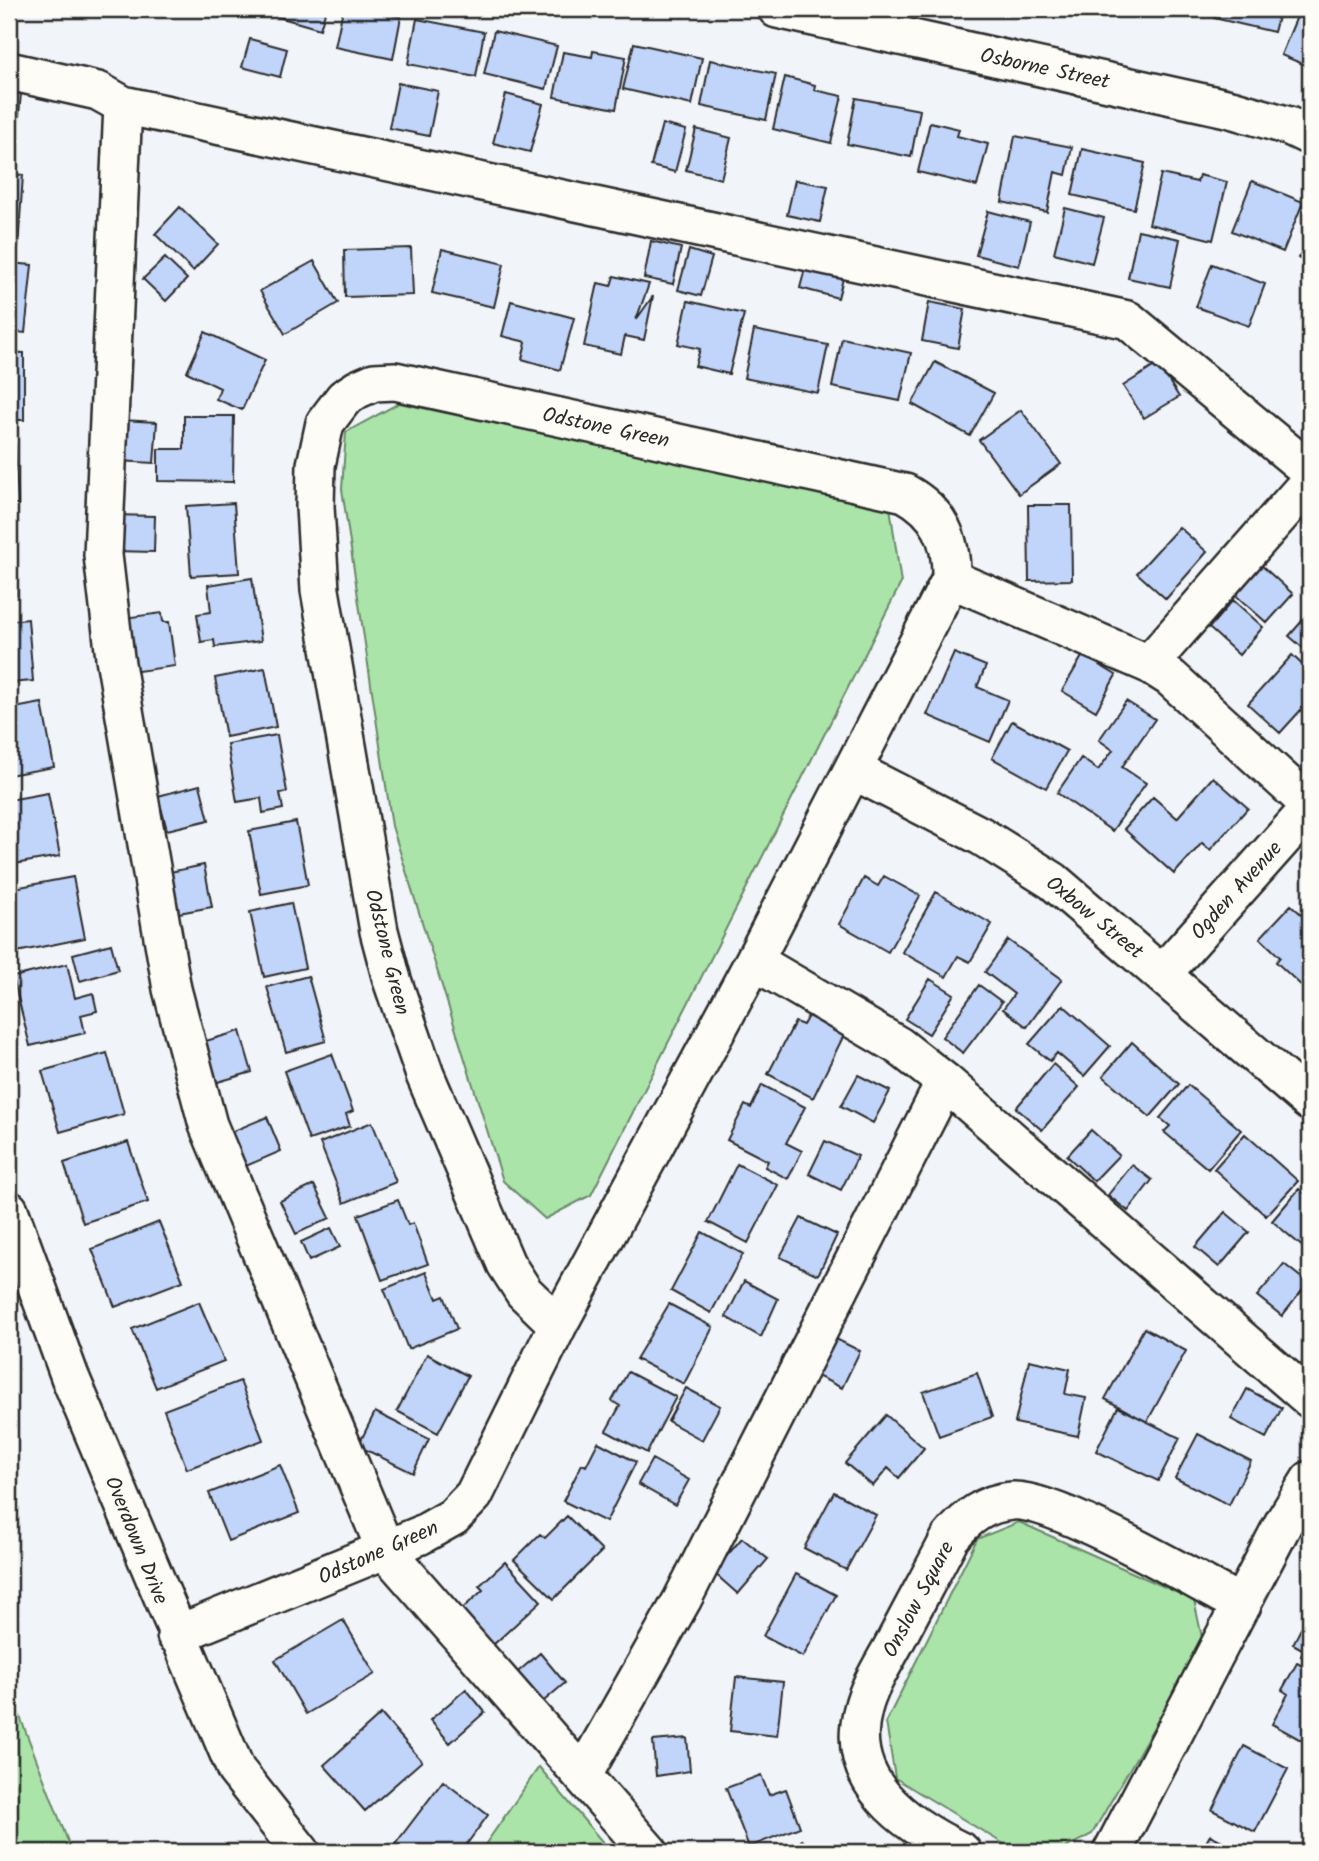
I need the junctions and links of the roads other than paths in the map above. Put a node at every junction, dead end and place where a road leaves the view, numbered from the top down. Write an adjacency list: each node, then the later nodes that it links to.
1 (777, 9): 4 (street, Osborne Street)
2 (9, 71): 3 (street)
3 (123, 105): 5 (street); 19 (street)
4 (1310, 136)
5 (1310, 471)
6 (1310, 481): 8 (street)
7 (951, 579): 8 (street); 9 (street, Odstone Green); 16 (street, Odstone Green)
8 (1149, 664): 10 (street)
9 (853, 770): 11 (street, Odstone Green); 12 (street, Oxbow Street)
10 (1310, 806): 12 (street, Ogden Avenue)
11 (754, 961): 13 (street); 16 (street, Odstone Green)
12 (1163, 973): 14 (street, Oxbow Street)
13 (946, 1082): 17 (street); 22 (street)
14 (1310, 1102)
15 (9, 1210): 21 (street, Overdown Drive)
16 (558, 1325): 19 (street, Odstone Green)
17 (1310, 1399)
18 (1310, 1480): 20 (street)
19 (386, 1552): 21 (street, Odstone Green); 22 (street)
20 (1242, 1605): 25 (street, Onslow Square); 26 (street)
21 (176, 1634): 23 (street, Overdown Drive)
22 (583, 1775): 24 (street)
23 (301, 1852)
24 (649, 1852)
25 (962, 1852)
26 (1112, 1852)

